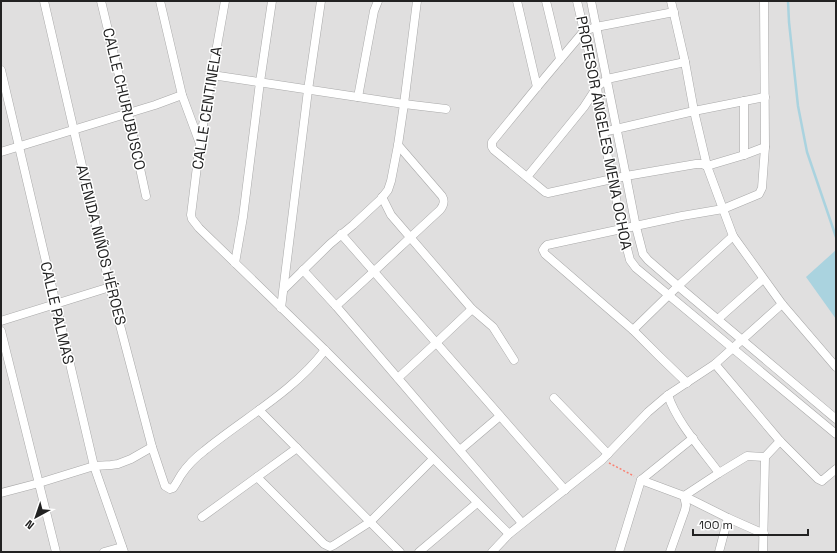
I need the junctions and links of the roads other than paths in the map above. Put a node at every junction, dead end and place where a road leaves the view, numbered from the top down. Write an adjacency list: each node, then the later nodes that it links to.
1 (44, 1): 36 (street, AVENIDA NIÑOS HÉROES)
2 (101, 1): 34 (street, CALLE CHURUBUSCO)
3 (160, 1): 27 (street)
4 (225, 1): 21 (street, CALLE CENTINELA)
5 (272, 1): 23 (street)
6 (321, 1): 26 (street)
7 (378, 1): 28 (street)
8 (417, 1): 31 (street)
9 (518, 1): 25 (street)
10 (546, 1): 18 (street)
11 (577, 1): 17 (street, PROFESOR ÁNGELES MENA OCHOA)
12 (591, 1): 16 (street, PROFESOR ÁNGELES MENA OCHOA)
13 (671, 1): 15 (street)
14 (764, 1): 29 (street)
15 (674, 12): 16 (street); 19 (street)
16 (596, 28): 17 (street); 22 (street, PROFESOR ÁNGELES MENA OCHOA)
17 (584, 31): 18 (street); 24 (street, PROFESOR ÁNGELES MENA OCHOA)
18 (560, 59): 25 (street)
19 (685, 62): 22 (street); 33 (street)
20 (1, 70): 40 (street, CALLE PALMAS)
21 (212, 75): 23 (street); 38 (street, CALLE CENTINELA)
22 (607, 79): 24 (street); 35 (street, PROFESOR ÁNGELES MENA OCHOA)
23 (260, 82): 26 (street); 56 (street)
24 (597, 86): 37 (street, PROFESOR ÁNGELES MENA OCHOA); 46 (street)
25 (536, 87): 46 (street)
26 (308, 90): 28 (street); 62 (street)
27 (182, 95): 34 (street); 38 (street)
28 (358, 97): 31 (street)
29 (765, 97): 30 (street); 41 (street)
30 (744, 101): 33 (street); 43 (street)
31 (404, 104): 32 (street); 39 (street)
32 (446, 109)
33 (694, 111): 35 (street); 44 (street)
34 (128, 113): 36 (street); 48 (street, CALLE CHURUBUSCO)
35 (617, 129): 37 (street); 45 (street, PROFESOR ÁNGELES MENA OCHOA)
36 (74, 130): 40 (street); 61 (street, AVENIDA NIÑOS HÉROES)
37 (603, 132): 47 (street, PROFESOR ÁNGELES MENA OCHOA)
38 (200, 142): 56 (street, CALLE CENTINELA)
39 (398, 145): 49 (street); 55 (street)
40 (19, 147): 42 (street); 64 (street, CALLE PALMAS)
41 (765, 147): 43 (street); 50 (street)
42 (1, 152)
43 (744, 155): 44 (street)
44 (707, 166): 45 (street); 50 (street)
45 (626, 176): 47 (street); 51 (street, PROFESOR ÁNGELES MENA OCHOA)
46 (527, 177): 47 (street)
47 (612, 179): 52 (street, PROFESOR ÁNGELES MENA OCHOA)
48 (146, 196)
49 (382, 197): 53 (street); 55 (street)
50 (723, 209): 51 (street); 54 (street)
51 (636, 227): 52 (street); 60 (street, PROFESOR ÁNGELES MENA OCHOA)
52 (622, 229): 63 (street, PROFESOR ÁNGELES MENA OCHOA); 71 (street)
53 (341, 234): 57 (street); 58 (street)
54 (733, 236): 59 (street); 60 (street)
55 (409, 238): 58 (street); 68 (street)
56 (235, 263): 67 (street)
57 (303, 270): 62 (street); 66 (street)
58 (374, 272): 66 (street); 74 (street)
59 (763, 279): 65 (street); 69 (street)
60 (678, 286): 63 (street); 69 (street, PROFESOR ÁNGELES MENA OCHOA)
61 (110, 287): 64 (street); 92 (street, AVENIDA NIÑOS HÉROES)
62 (284, 289): 67 (street)
63 (669, 295): 71 (street); 75 (street, PROFESOR ÁNGELES MENA OCHOA)
64 (55, 304): 70 (street); 98 (street, CALLE PALMAS)
65 (782, 304): 73 (street); 79 (street)
66 (336, 306): 80 (street)
67 (281, 308): 76 (street)
68 (472, 309): 74 (street); 77 (street)
69 (718, 319): 73 (street, PROFESOR ÁNGELES MENA OCHOA)
70 (1, 321)
71 (633, 330): 81 (street)
72 (1, 331): 103 (street)
73 (742, 340): 75 (street); 84 (street, PROFESOR ÁNGELES MENA OCHOA)
74 (436, 343): 80 (street); 86 (street)
75 (733, 348): 78 (street); 87 (street, PROFESOR ÁNGELES MENA OCHOA)
76 (325, 350): 85 (street); 97 (street)
77 (514, 360)
78 (715, 364): 81 (street); 91 (street)
79 (836, 367)
80 (398, 378): 94 (street)
81 (687, 383): 82 (street)
82 (668, 395): 90 (street); 95 (street)
83 (554, 398): 95 (street)
84 (823, 408): 87 (street); 88 (street, PROFESOR ÁNGELES MENA OCHOA)
85 (259, 410): 92 (street, AVENIDA NIÑOS HÉROES); 93 (street)
86 (500, 416): 94 (street); 104 (street)
87 (816, 416): 89 (street, PROFESOR ÁNGELES MENA OCHOA)
88 (836, 419)
89 (836, 434)
90 (693, 438): 100 (street); 102 (street)
91 (780, 441): 96 (street); 99 (street)
92 (152, 447): 98 (street)
93 (297, 448): 101 (street); 110 (street)
94 (460, 450): 111 (street)
95 (605, 457): 104 (street)
96 (765, 457): 100 (street); 113 (street)
97 (433, 459): 107 (street); 110 (street)
98 (94, 466): 103 (street); 114 (street, CALLE PALMAS)
99 (836, 469)
100 (718, 472): 106 (street)
101 (257, 477): 108 (street); 110 (street)
102 (641, 480): 106 (street); 120 (street)
103 (39, 483): 105 (street); 115 (street)
104 (565, 490): 111 (street)
105 (1, 493)
106 (684, 496): 109 (street); 121 (street)
107 (478, 503): 112 (street); 118 (street)
108 (202, 517)
109 (728, 518): 113 (street); 122 (street)
110 (370, 522): 117 (street)
111 (522, 523): 112 (street)
112 (509, 534): 119 (street)
113 (764, 534): 123 (street)
114 (123, 550): 116 (street)
115 (56, 552)
116 (104, 552)
117 (400, 552)
118 (419, 552)
119 (492, 552)
120 (620, 552)
121 (670, 552)
122 (719, 552)
123 (763, 552)

